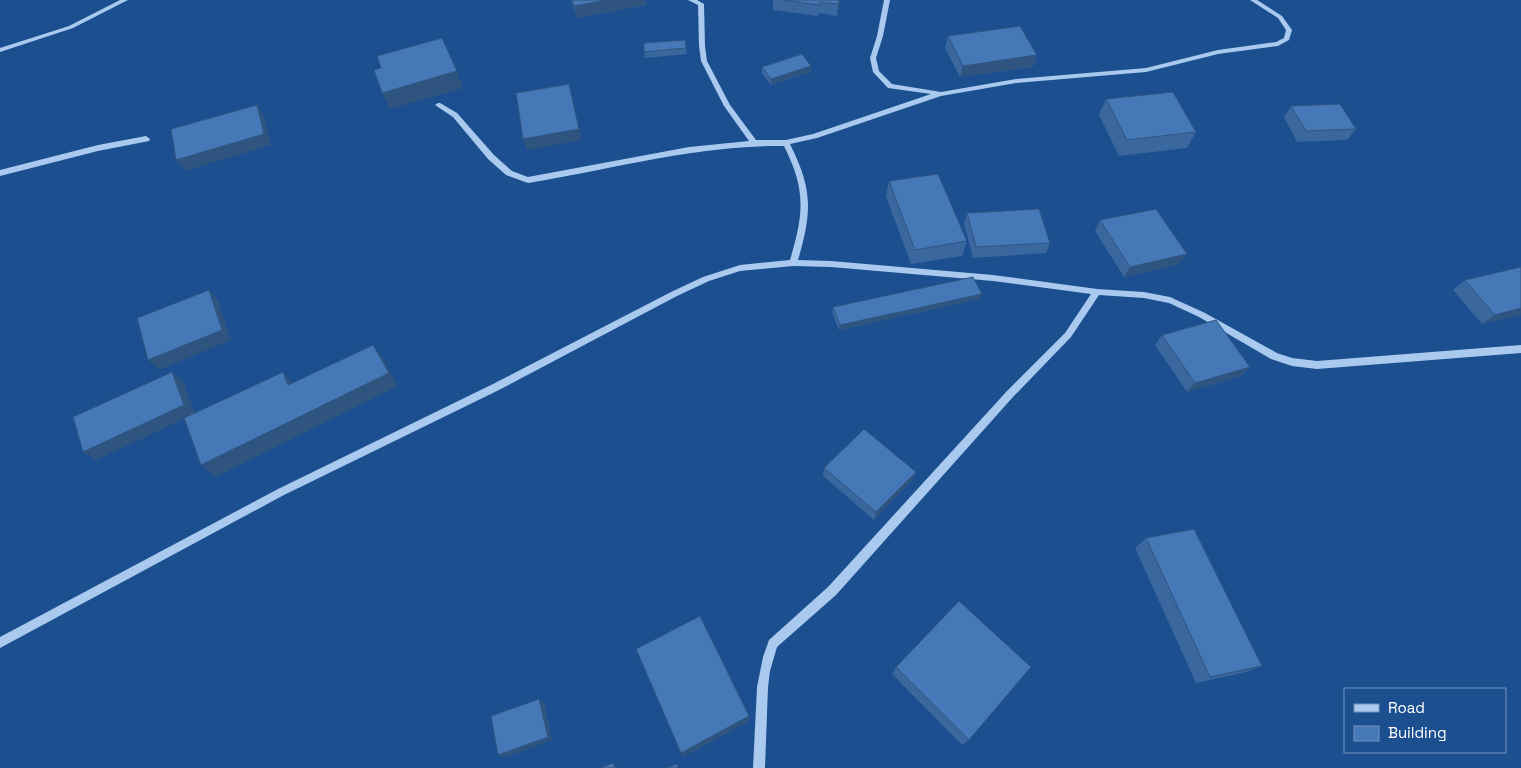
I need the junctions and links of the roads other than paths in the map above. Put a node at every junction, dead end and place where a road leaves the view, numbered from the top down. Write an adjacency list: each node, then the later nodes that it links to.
1 (125, 0): 5 (street)
2 (691, 0): 9 (street)
3 (887, 0): 6 (street)
4 (1253, 0): 6 (street)
5 (0, 50)
6 (940, 94): 10 (street)
7 (438, 105): 9 (street)
8 (146, 139): 11 (street)
9 (753, 141): 10 (street)
10 (786, 143): 12 (street)
11 (0, 173)
12 (793, 263): 13 (street); 15 (street)
13 (1097, 292): 14 (street); 16 (street)
14 (1521, 349)
15 (0, 643)
16 (760, 768)

